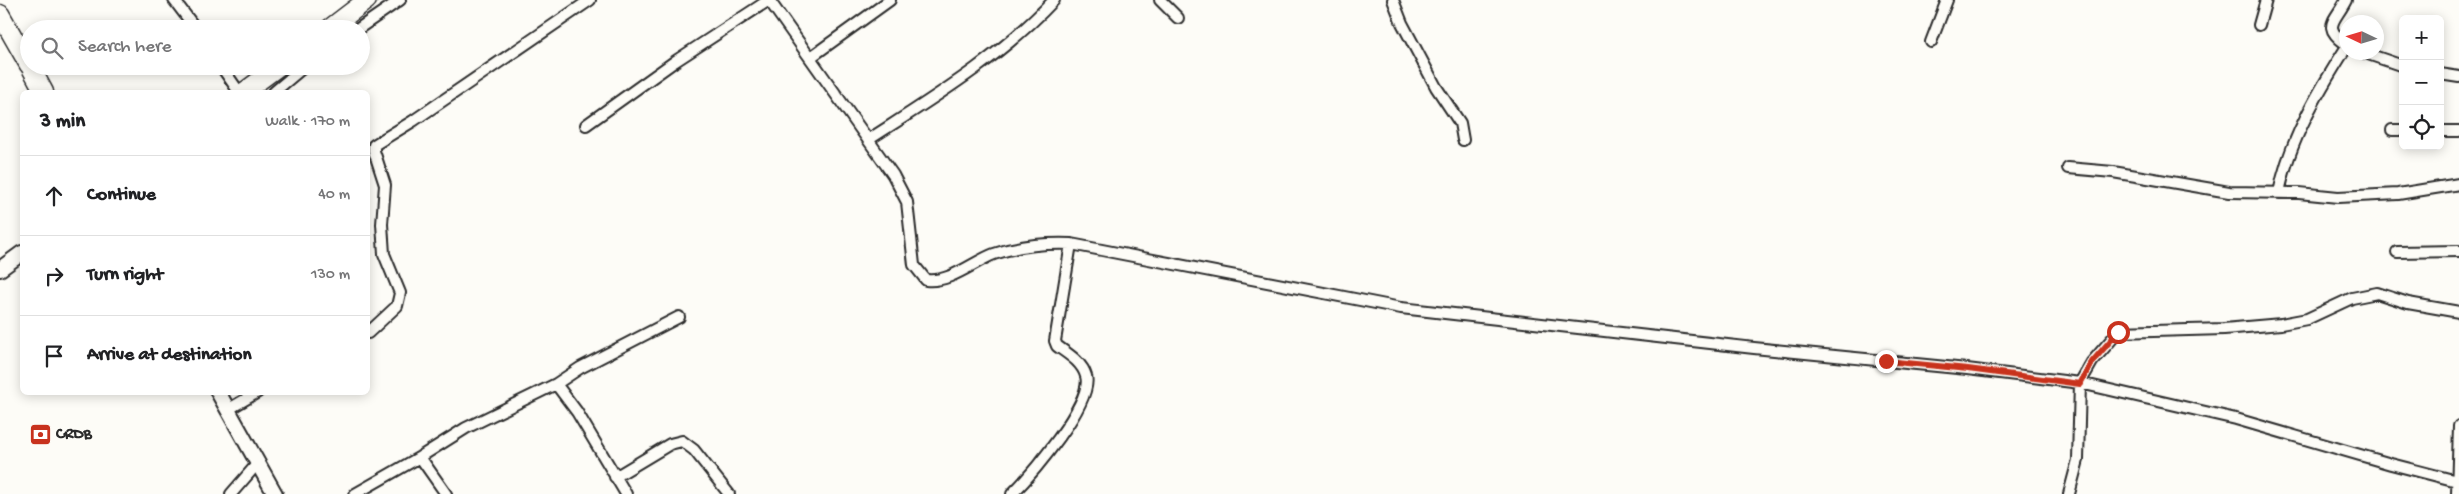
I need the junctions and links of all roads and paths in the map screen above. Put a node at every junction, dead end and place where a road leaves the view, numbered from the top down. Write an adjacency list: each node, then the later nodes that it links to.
1 (174, 0): 15 (street)
2 (367, 0): 16 (highway)
3 (400, 0): 17 (street)
4 (590, 0): 53 (street)
5 (769, 0): 22 (street); 36 (street)
6 (890, 0): 22 (street)
7 (1054, 0): 41 (street)
8 (1160, 0): 14 (street)
9 (1393, 0): 42 (street)
10 (1947, 0): 20 (street)
11 (2266, 0): 18 (street)
12 (2346, 0): 19 (street)
13 (0, 14): 21 (highway)
14 (1178, 18)
15 (189, 20)
16 (341, 20)
17 (370, 21)
18 (2259, 25)
19 (2339, 39)
20 (1931, 42)
21 (20, 49)
22 (811, 57): 41 (street)
23 (2339, 60): 45 (street)
24 (2384, 60): 25 (street)
25 (2399, 65)
26 (35, 75): 32 (highway)
27 (227, 75): 33 (street)
28 (267, 75): 34 (highway)
29 (294, 75): 35 (street)
30 (2444, 75): 31 (street)
31 (2459, 77)
32 (43, 90)
33 (238, 90)
34 (247, 90)
35 (276, 90)
36 (586, 125)
37 (2392, 130): 38 (street)
38 (2399, 130)
39 (2444, 131): 40 (street)
40 (2459, 131)
41 (868, 140): 46 (street)
42 (1463, 140)
43 (2068, 168): 45 (street)
44 (2459, 184): 45 (street)
45 (2280, 193)
46 (1071, 244): 54 (street); 65 (street)
47 (2459, 251): 48 (street)
48 (2396, 252)
49 (20, 254): 50 (street)
50 (0, 269)
51 (2459, 312): 54 (street)
52 (678, 317): 55 (street)
53 (370, 332)
54 (2075, 383): 64 (street); 73 (street)
55 (556, 384): 61 (street); 63 (street)
56 (220, 395): 58 (street)
57 (253, 395): 58 (street)
58 (229, 409): 62 (street)
59 (2459, 426): 60 (street)
60 (2458, 453): 64 (street)
61 (420, 457): 68 (street); 69 (street)
62 (258, 463): 66 (street); 67 (street)
63 (615, 477): 70 (street); 71 (street)
64 (2457, 481): 74 (street)
65 (1023, 490): 72 (street)
66 (232, 494)
67 (275, 494)
68 (355, 494)
69 (446, 494)
70 (626, 494)
71 (729, 494)
72 (1012, 494)
73 (2069, 494)
74 (2457, 494)

